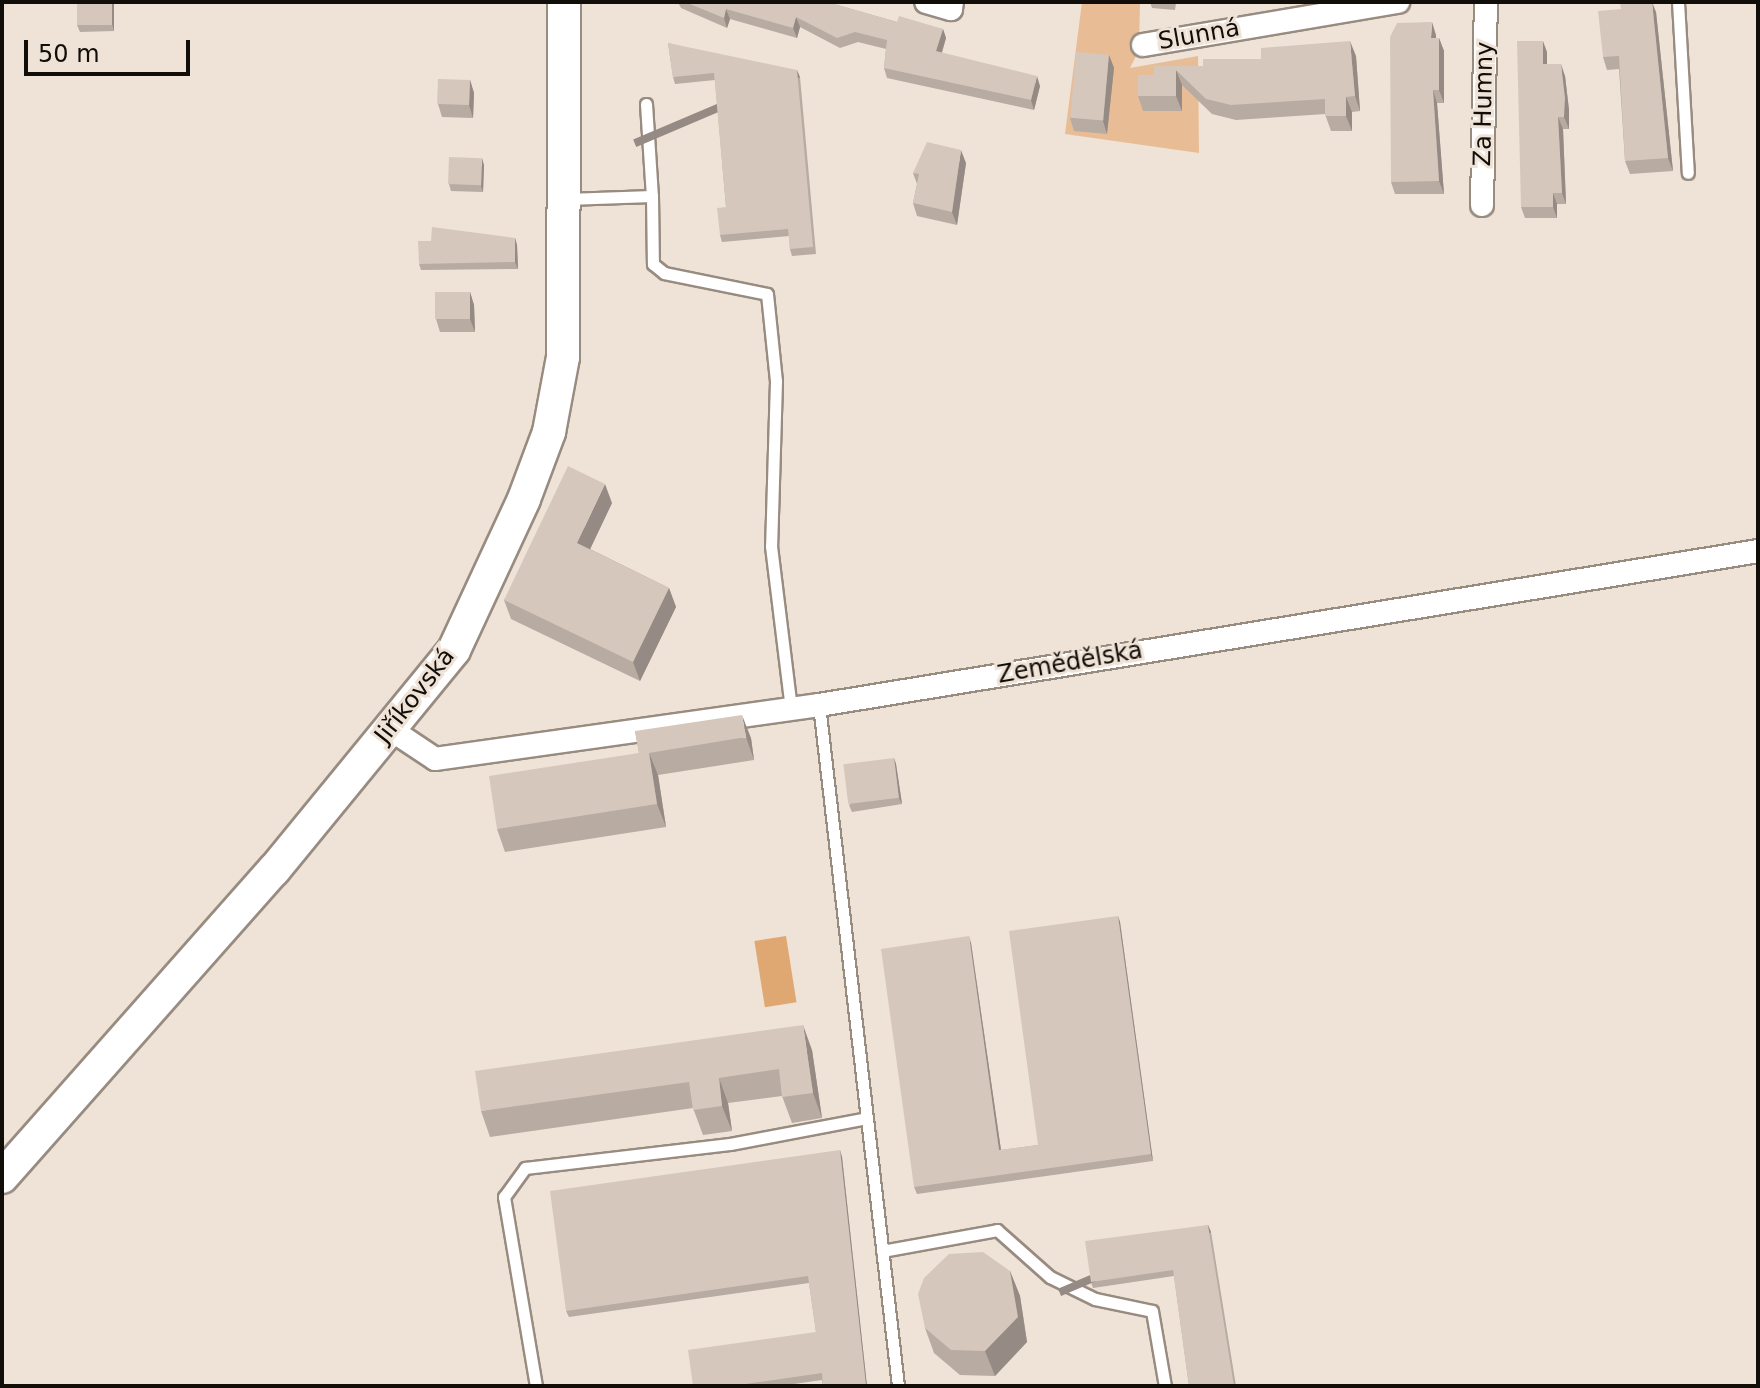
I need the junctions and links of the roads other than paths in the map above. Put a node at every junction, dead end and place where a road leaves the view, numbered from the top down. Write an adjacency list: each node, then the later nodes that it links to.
1 (564, 2): 11 (street, Jiříkovská)
2 (926, 2): 3 (street)
3 (952, 2)
4 (1398, 2): 7 (street, Slunná)
5 (1486, 2): 12 (street, Za Humny)
6 (1678, 2): 9 (lane)
7 (1143, 45)
8 (646, 104): 10 (lane)
9 (1688, 173)
10 (652, 196): 11 (lane); 15 (lane)
11 (566, 199): 16 (street, Jiříkovská)
12 (1482, 205)
13 (1758, 551): 14 (street, Zemědělská)
14 (819, 705): 15 (street, Zemědělská); 17 (lane)
15 (791, 709): 16 (street, Zemědělská)
16 (390, 729): 18 (street, Jiříkovská)
17 (867, 1118): 19 (lane); 20 (lane)
18 (2, 1177)
19 (882, 1251): 21 (lane); 22 (lane)
20 (536, 1386)
21 (898, 1386)
22 (1165, 1386)

